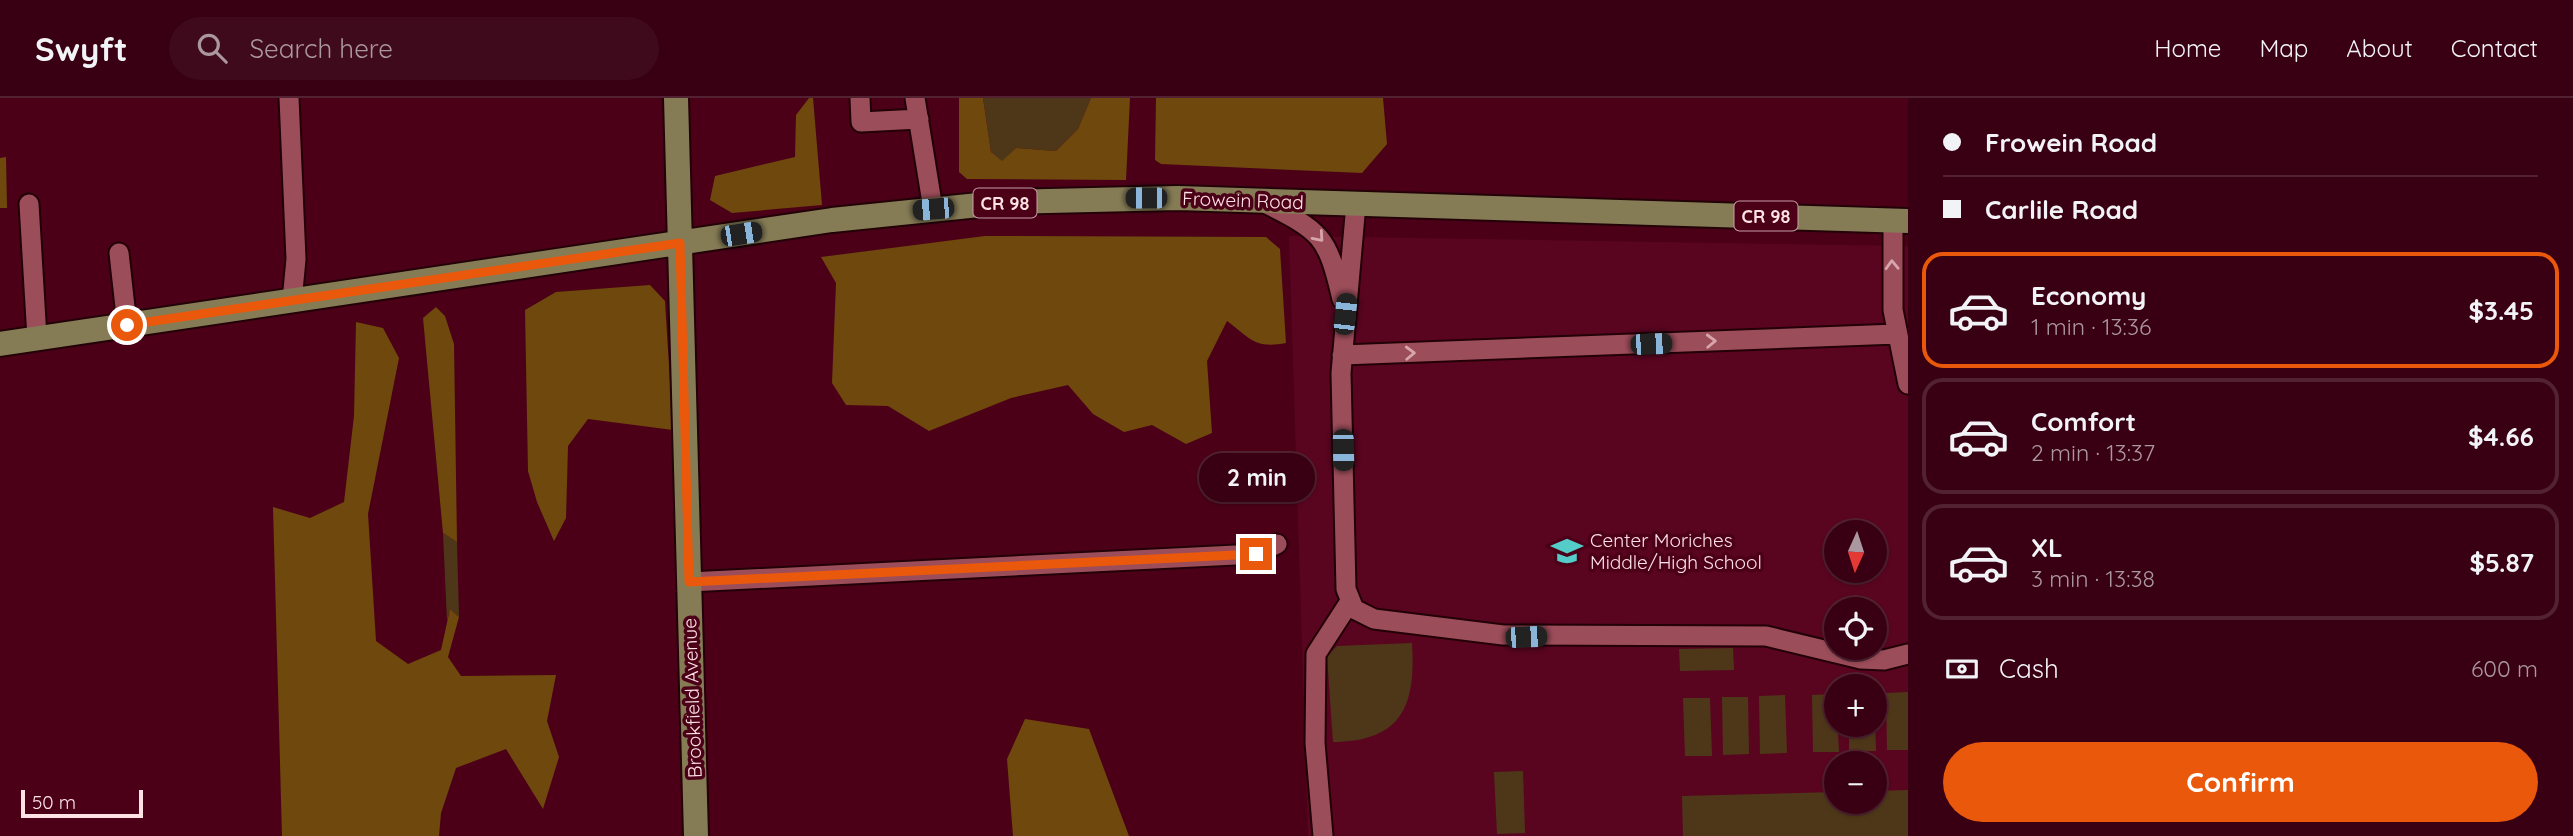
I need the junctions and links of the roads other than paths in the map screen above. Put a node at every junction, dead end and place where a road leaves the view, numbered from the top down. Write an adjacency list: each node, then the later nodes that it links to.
1 (289, 98): 13 (street)
2 (676, 98): 11 (main road, Brookfield Avenue)
3 (860, 98): 5 (street)
4 (915, 98): 5 (street)
5 (919, 119): 9 (street)
6 (1262, 201): 8 (main road, Frowein Road / CR 98); 9 (main road, Frowein Road / CR 98); 15 (street, one-way to 15)
7 (29, 204): 18 (street)
8 (1356, 204): 10 (main road, Frowein Road / CR 98); 15 (street)
9 (933, 209): 11 (main road, Frowein Road / CR 98)
10 (1900, 220): 14 (street, one-way to 10)
11 (680, 243): 13 (main road, Frowein Road / CR 98); 23 (main road, Brookfield Avenue)
12 (119, 253): 16 (street)
13 (292, 300): 16 (main road, Frowein Road / CR 98)
14 (1901, 311): 17 (street)
15 (1345, 314): 20 (street)
16 (127, 325): 18 (main road, Frowein Road / CR 98)
17 (1897, 334): 20 (street, one-way to 17); 21 (street)
18 (37, 338): 19 (main road, Frowein Road / CR 98)
19 (0, 344)
20 (1342, 355): 24 (street)
21 (1908, 384)
22 (1277, 544): 23 (street)
23 (689, 582): 26 (main road, Brookfield Avenue)
24 (1349, 603): 25 (street); 27 (street)
25 (1908, 654)
26 (696, 836)
27 (1323, 836)

